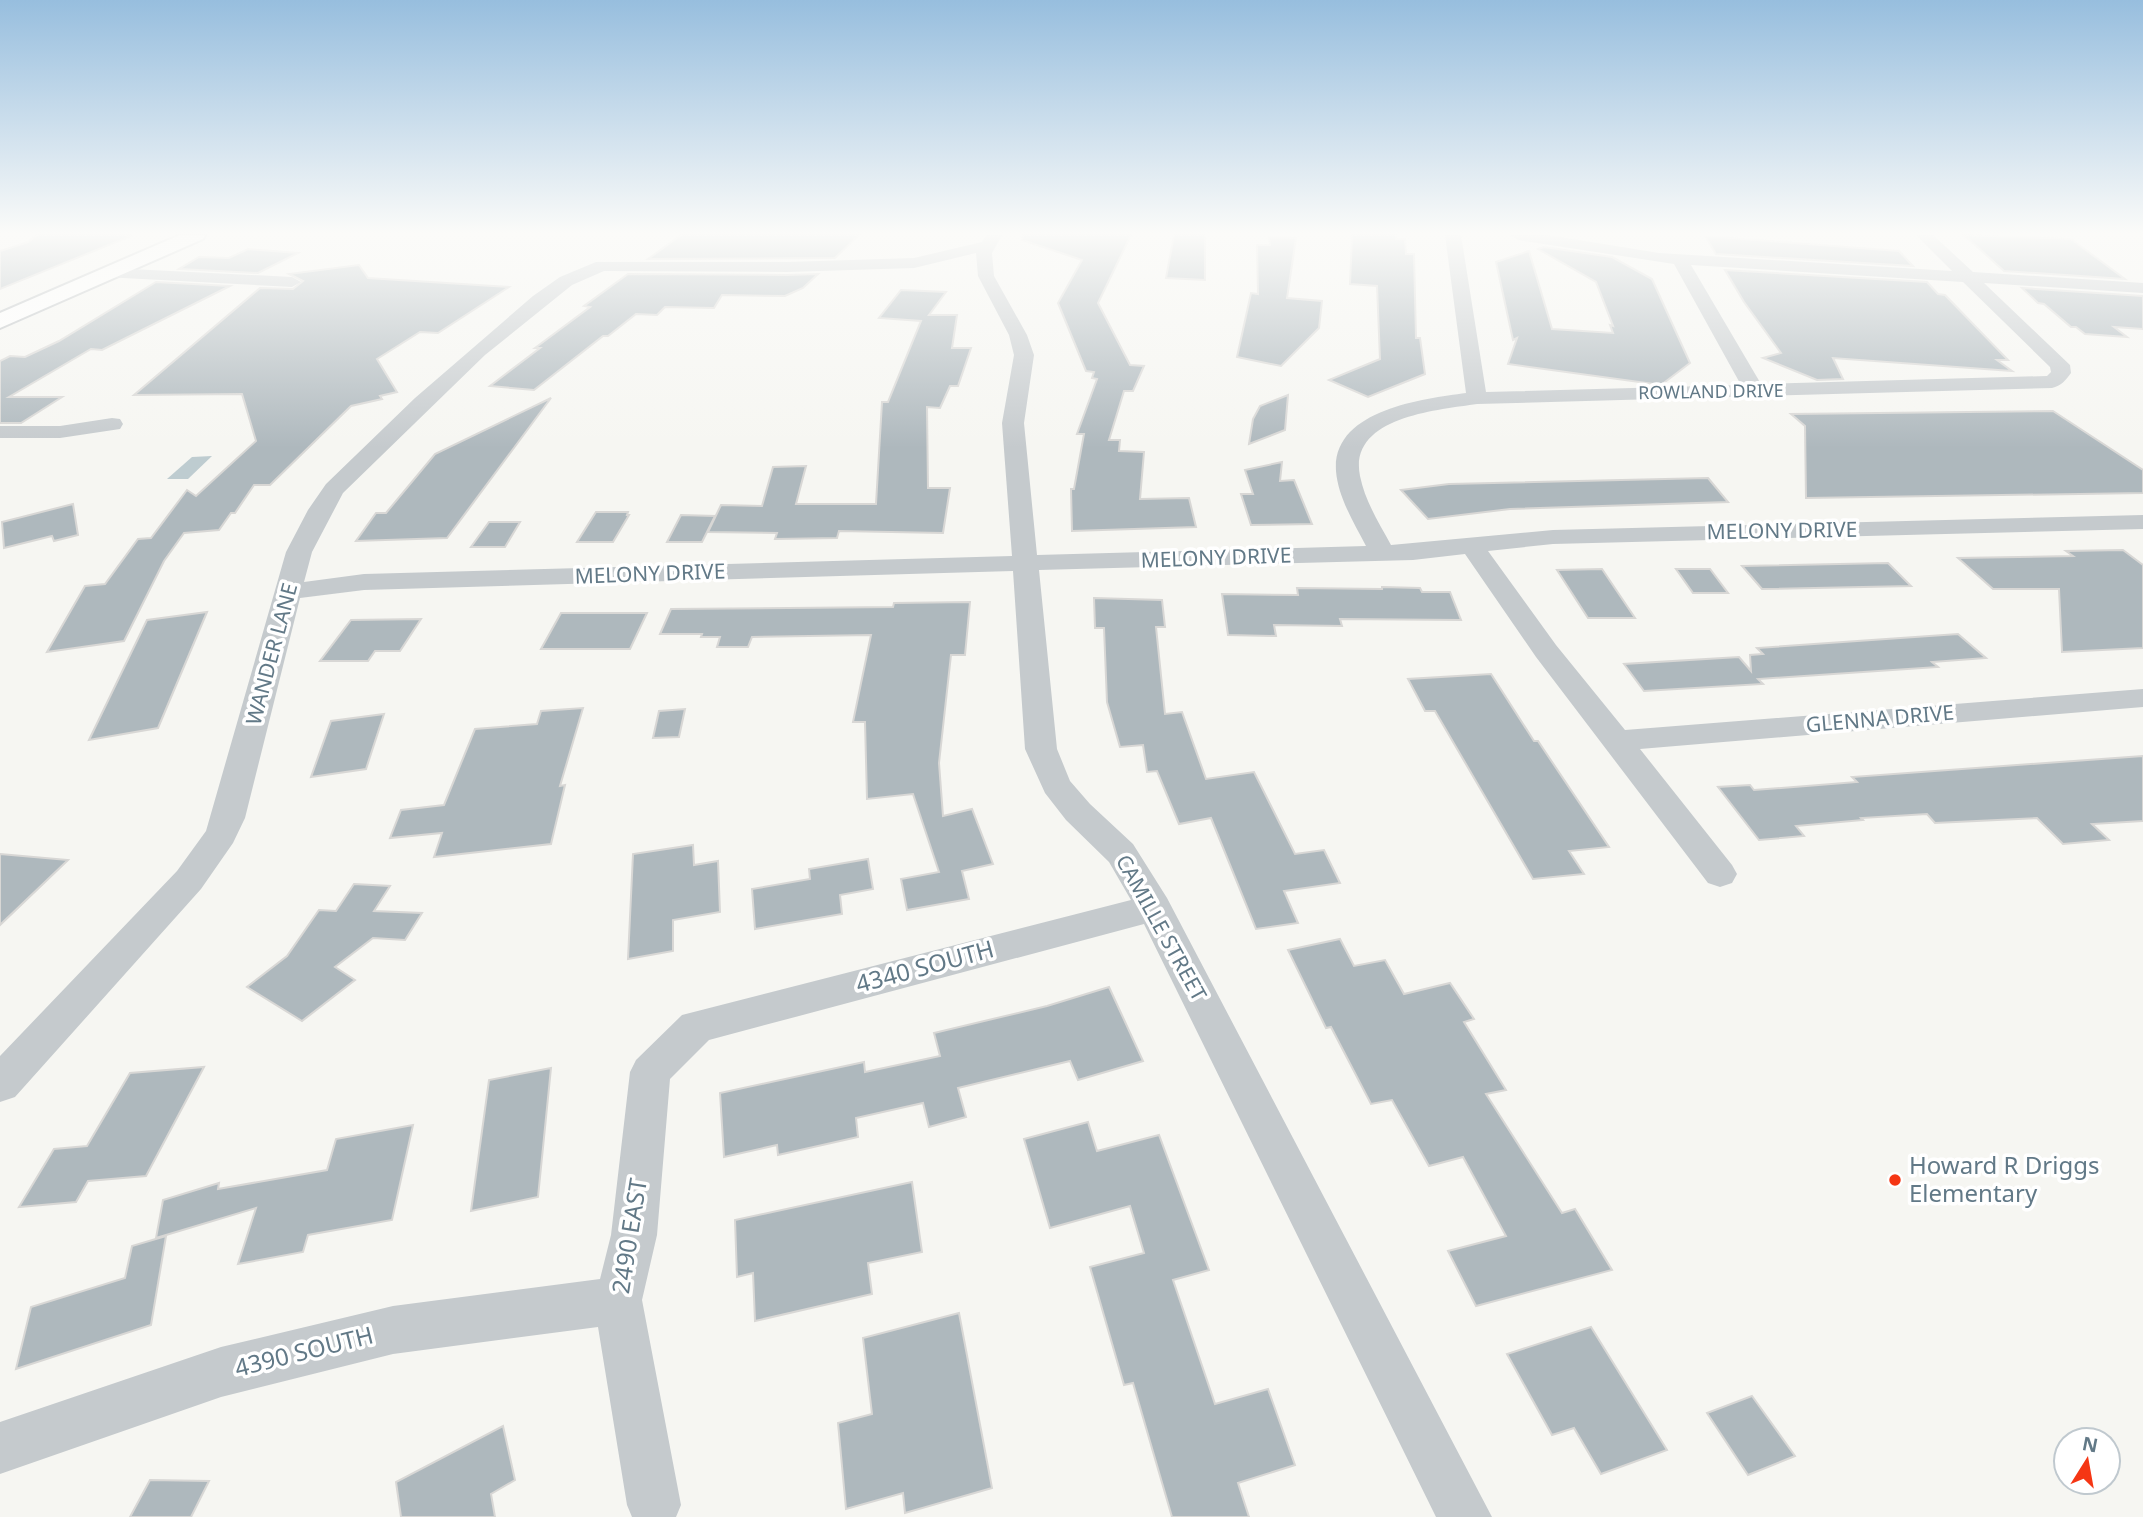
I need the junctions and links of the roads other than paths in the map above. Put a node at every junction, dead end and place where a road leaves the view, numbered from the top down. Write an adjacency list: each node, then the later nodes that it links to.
1 (35, 306): 7 (main road)
2 (533, 306): 16 (street, WANDER LANE)
3 (1003, 306): 15 (street, CAMILLE STREET)
4 (1463, 306): 9 (street)
5 (1706, 306): 8 (street)
6 (1998, 306): 8 (street, ROWLAND DRIVE)
7 (0, 321)
8 (1755, 391): 9 (street, ROWLAND DRIVE)
9 (1477, 398): 14 (street, ROWLAND DRIVE)
10 (112, 424): 11 (street)
11 (0, 432)
12 (2143, 522): 13 (street, MELONY DRIVE)
13 (1473, 548): 14 (street, MELONY DRIVE); 18 (street)
14 (1382, 553): 15 (street, MELONY DRIVE)
15 (1026, 563): 16 (street, MELONY DRIVE); 20 (street, CAMILLE STREET)
16 (289, 592): 22 (street, WANDER LANE)
17 (2143, 698): 18 (street, GLENNA DRIVE)
18 (1618, 741): 19 (street)
19 (1720, 874)
20 (1154, 908): 21 (street, 4340 SOUTH); 26 (street, CAMILLE STREET)
21 (696, 1027): 23 (street, 2490 EAST)
22 (0, 1084)
23 (618, 1300): 24 (street, 4390 SOUTH); 25 (street, 2490 EAST)
24 (0, 1448)
25 (654, 1505)
26 (1465, 1517)

